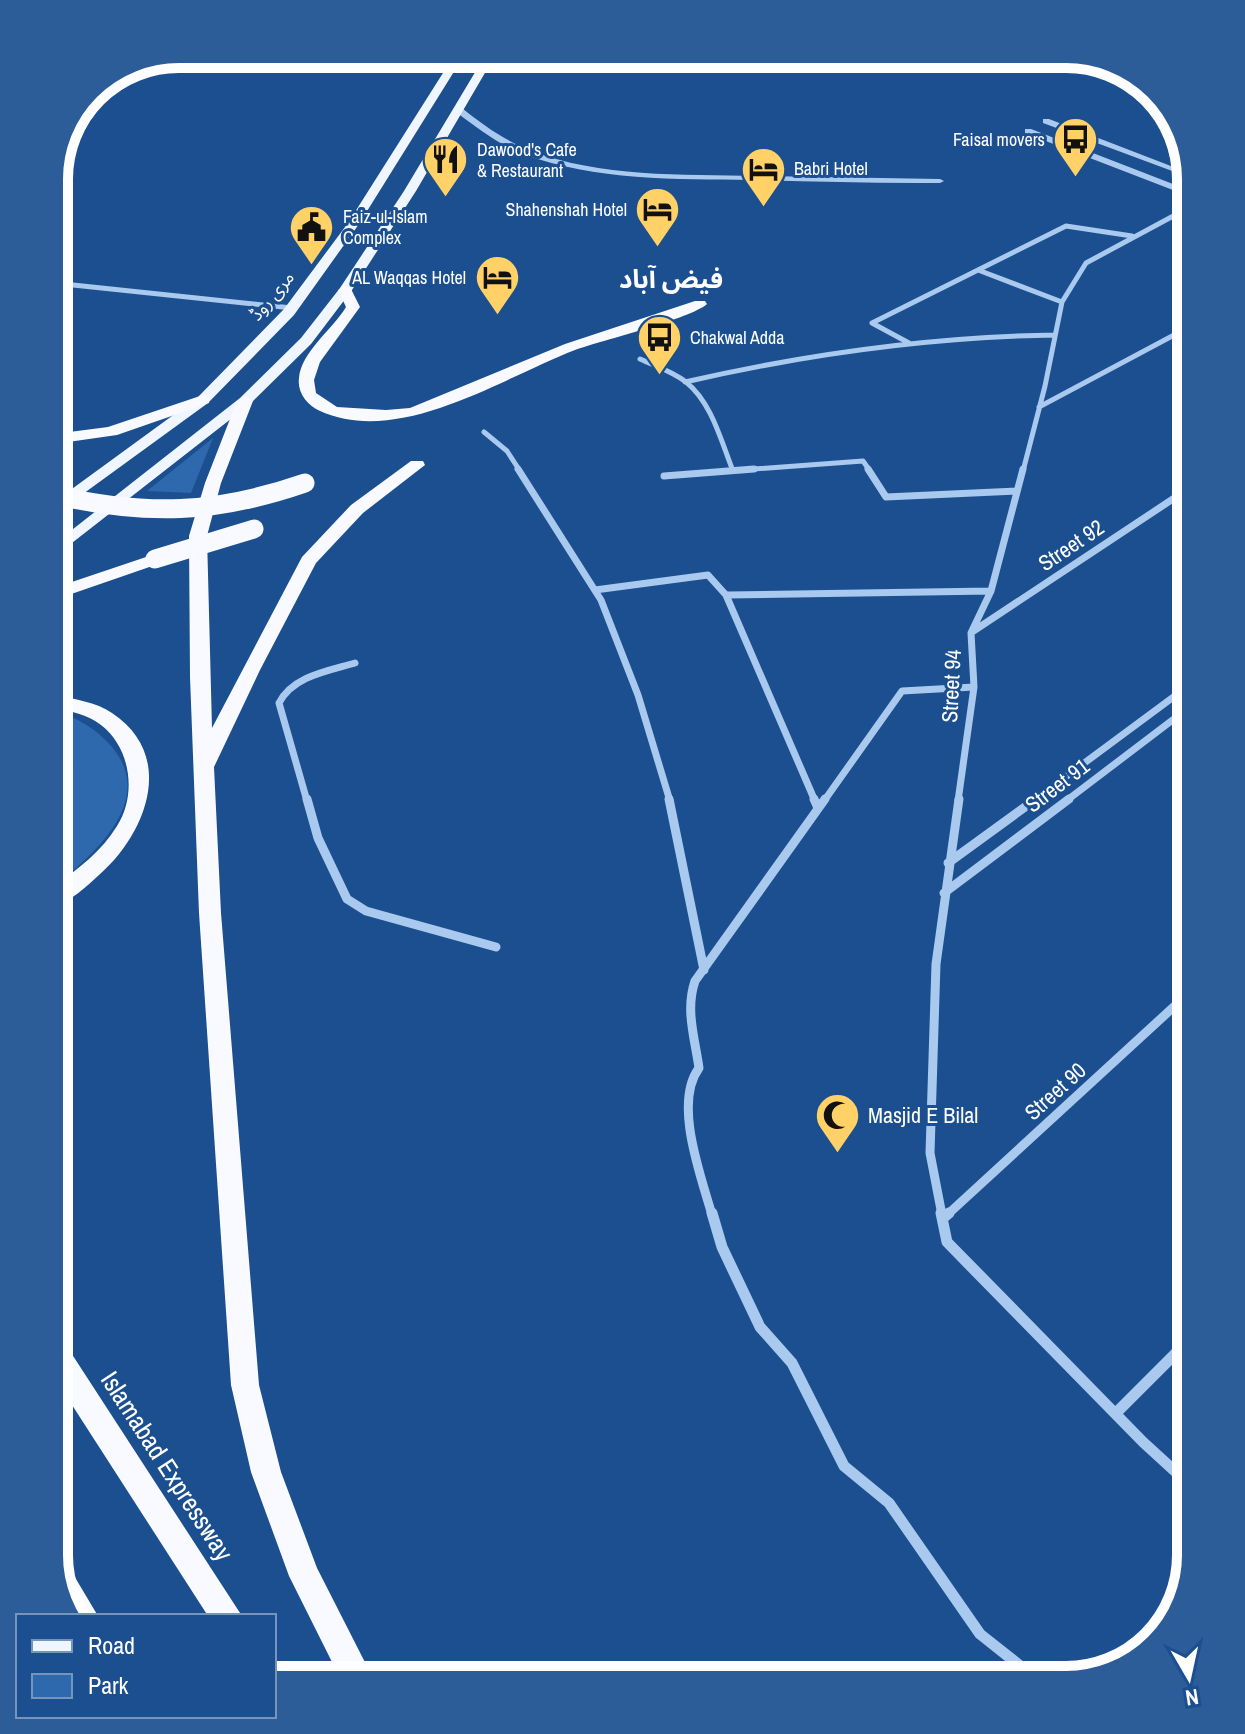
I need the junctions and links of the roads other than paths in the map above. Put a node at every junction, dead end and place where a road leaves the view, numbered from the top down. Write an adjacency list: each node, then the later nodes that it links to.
1 (183, 68): 4 (street)
2 (451, 68): 18 (main road, مری روڈ)
3 (483, 68): 5 (main road)
4 (184, 71)
5 (459, 110): 9 (street); 15 (main road)
6 (1046, 121): 8 (street)
7 (1028, 131): 10 (street)
8 (1176, 171)
9 (940, 181)
10 (1177, 189)
11 (1177, 214): 12 (street, Street 94)
12 (1134, 236): 13 (street); 16 (street, Street 94)
13 (978, 270): 16 (street); 21 (street)
14 (68, 284): 18 (street)
15 (345, 290): 17 (highway); 25 (main road)
16 (1062, 302): 20 (street, Street 94)
17 (700, 304)
18 (292, 308): 24 (main road, مری روڈ)
19 (1177, 333): 26 (street)
20 (1055, 335): 21 (street); 26 (street, Street 94)
21 (909, 343): 23 (street)
22 (640, 359): 23 (street)
23 (685, 382): 30 (street)
24 (203, 400): 28 (highway); 36 (main road, مری روڈ)
25 (245, 401): 38 (main road); 49 (highway)
26 (1039, 407): 33 (street, Street 94)
27 (484, 432): 40 (street)
28 (68, 437)
29 (417, 465): 49 (highway)
30 (733, 472): 31 (street); 33 (street)
31 (664, 476)
32 (305, 483): 35 (highway, bridge)
33 (1017, 491): 41 (street, Street 94)
34 (1177, 496): 43 (street, Street 92)
35 (68, 498)
36 (68, 500)
37 (254, 529): 39 (highway, bridge)
38 (68, 541)
39 (68, 589)
40 (595, 590): 42 (street); 55 (street)
41 (991, 591): 42 (street); 43 (street, Street 94)
42 (728, 595): 50 (street)
43 (971, 633): 45 (street, Street 94)
44 (355, 663): 54 (street)
45 (974, 687): 50 (street); 51 (street, Street 94)
46 (1177, 694): 51 (street)
47 (68, 704): 52 (highway)
48 (1177, 717): 53 (street, Street 91)
49 (204, 767): 63 (highway)
50 (818, 808): 55 (street)
51 (948, 863): 53 (street, Street 94)
52 (68, 888)
53 (944, 893): 57 (street, Street 94)
54 (496, 947)
55 (704, 970): 64 (street)
56 (1177, 1004): 57 (street, Street 90)
57 (943, 1218): 60 (street, Street 94)
58 (1177, 1352): 60 (street)
59 (68, 1373): 62 (highway, Islamabad Expressway)
60 (1116, 1413): 61 (street, Street 94)
61 (1177, 1472)
62 (225, 1614)
63 (351, 1666)
64 (1020, 1666)

